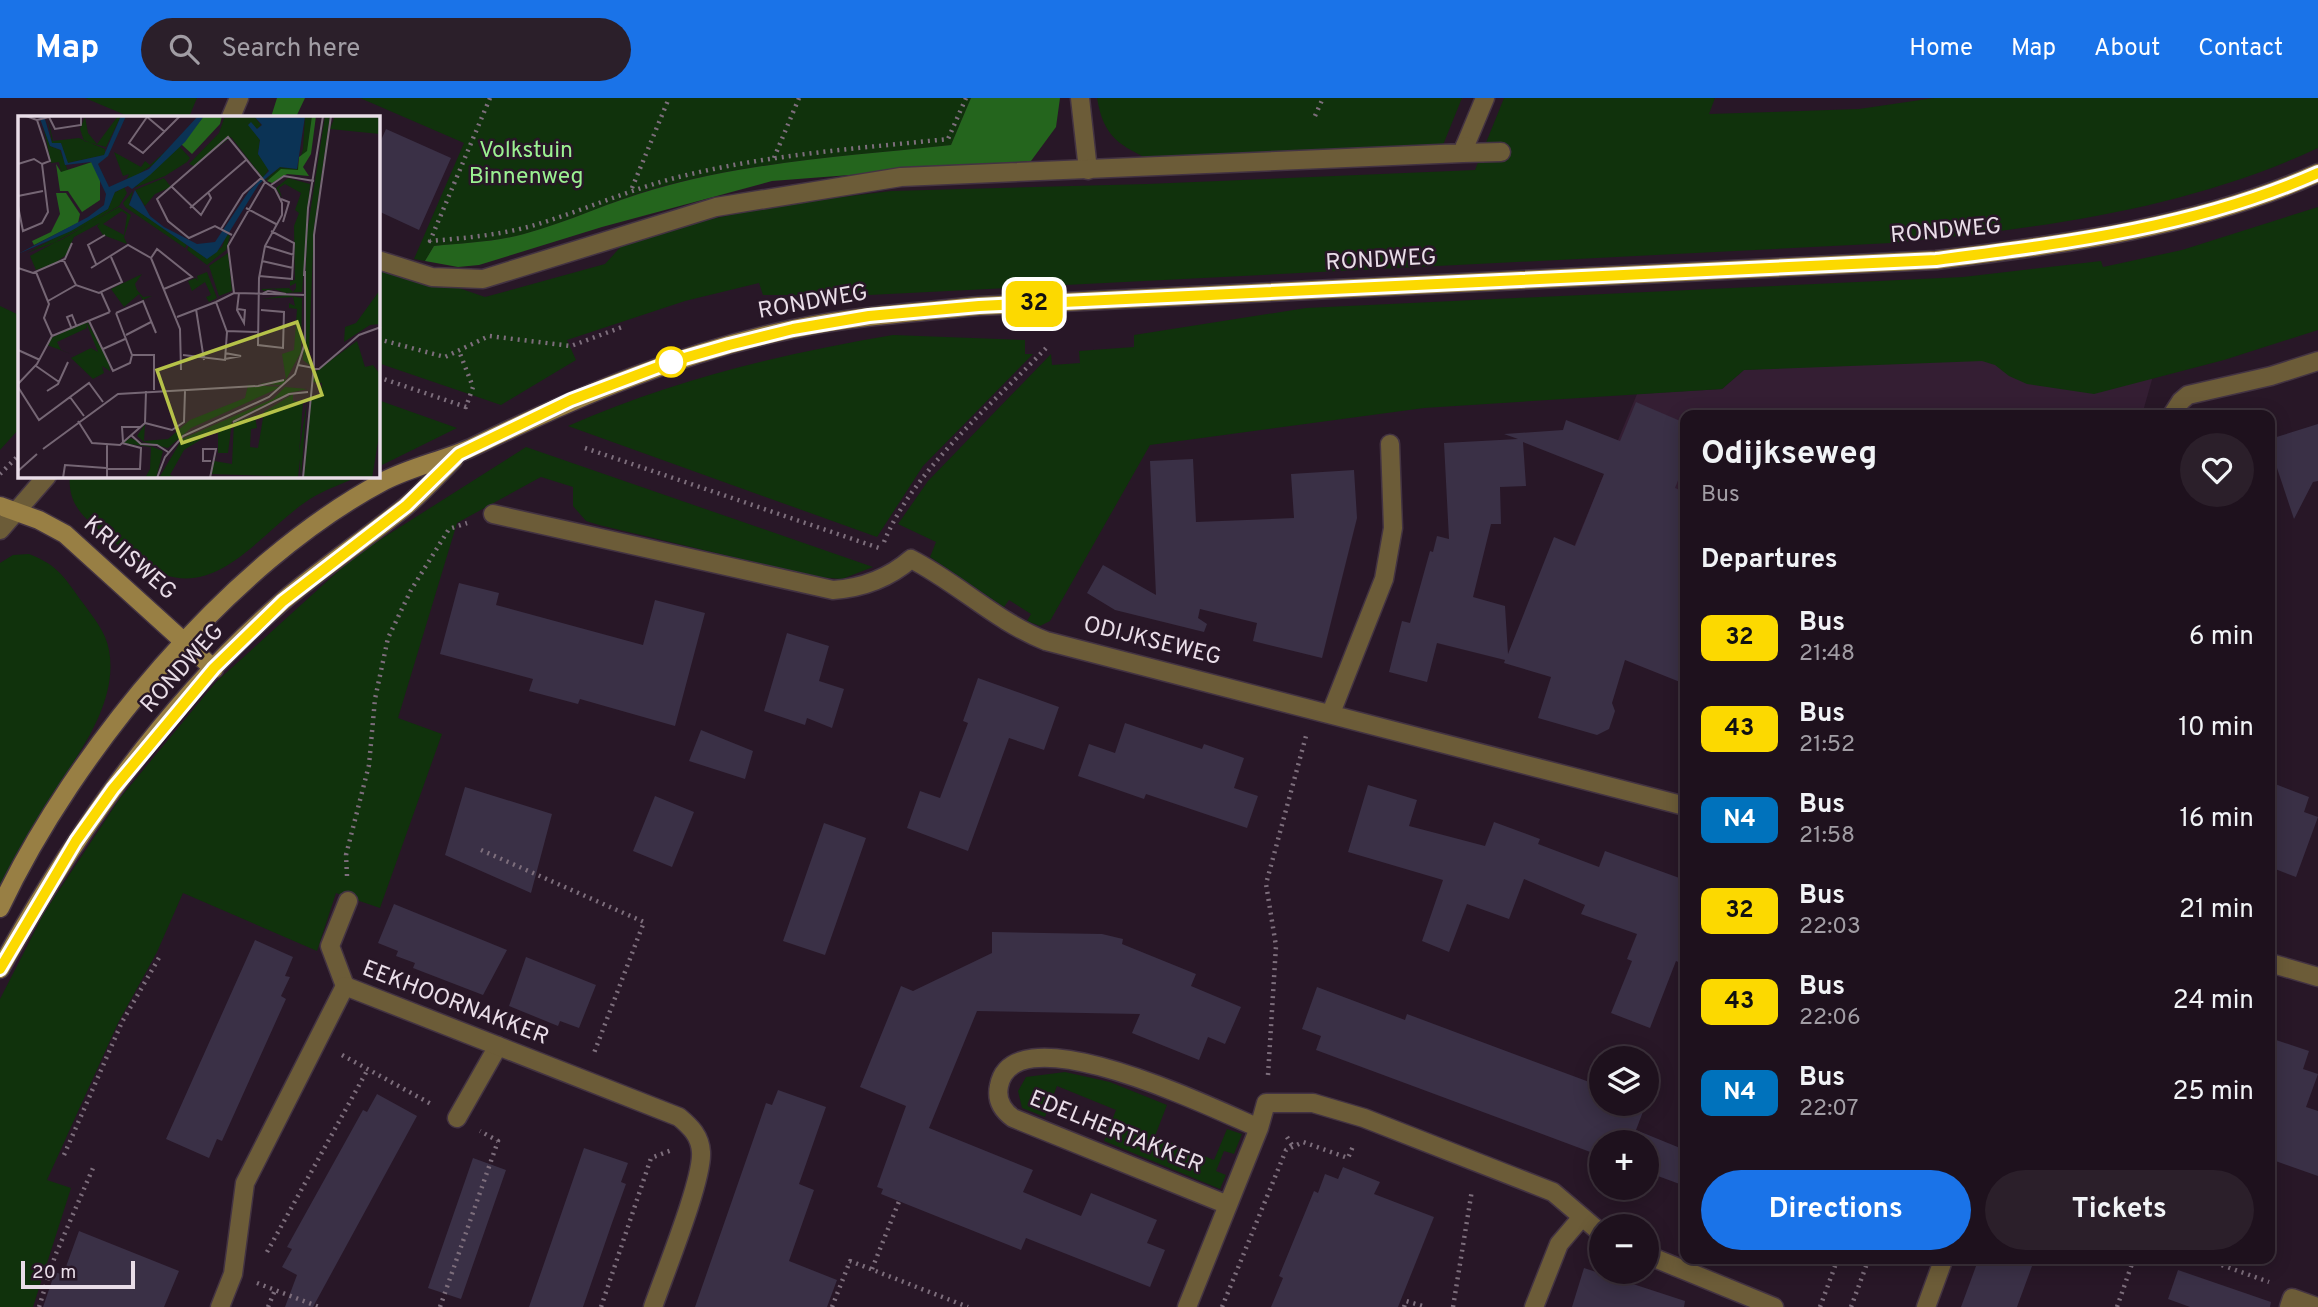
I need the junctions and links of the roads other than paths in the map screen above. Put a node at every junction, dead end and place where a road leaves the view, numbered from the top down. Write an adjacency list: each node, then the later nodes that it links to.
1 (239, 98): 4 (street)
2 (1080, 98): 7 (street)
3 (1485, 98): 5 (street)
4 (231, 116)
5 (1464, 150): 6 (street); 7 (street)
6 (1501, 152)
7 (1088, 170): 9 (street)
8 (2318, 173): 13 (main road, RONDWEG)
9 (380, 261)
10 (2318, 361): 11 (street)
11 (2175, 410)
12 (1390, 444): 20 (street)
13 (459, 454): 18 (main road, RONDWEG); 19 (main road, RONDWEG)
14 (45, 478): 15 (street)
15 (8, 508): 17 (street); 18 (main road, KRUISWEG)
16 (493, 514): 20 (street, ODIJKSEWEG)
17 (0, 530)
18 (186, 642): 19 (main road, KRUISWEG); 23 (main road, RONDWEG)
19 (214, 668): 25 (main road, RONDWEG)
20 (1323, 711): 21 (street, ODIJKSEWEG)
21 (1680, 805)
22 (348, 901): 27 (street)
23 (0, 908)
24 (2275, 964): 26 (street)
25 (0, 969)
26 (2318, 977)
27 (345, 986): 28 (street, EEKHOORNAKKER); 37 (street, EEKHOORNAKKER)
28 (498, 1045): 29 (street); 38 (street, EEKHOORNAKKER)
29 (457, 1118)
30 (1259, 1128): 31 (street); 31 (street, EDELHERTAKKER); 32 (street)
31 (1227, 1205): 39 (street)
32 (1582, 1217): 33 (street); 40 (street)
33 (1589, 1223)
34 (1659, 1260): 41 (street)
35 (1942, 1264): 42 (street)
36 (2290, 1303): 43 (street)
37 (220, 1307)
38 (653, 1307)
39 (1187, 1307)
40 (1534, 1307)
41 (1774, 1307)
42 (1926, 1307)
43 (2317, 1307)

